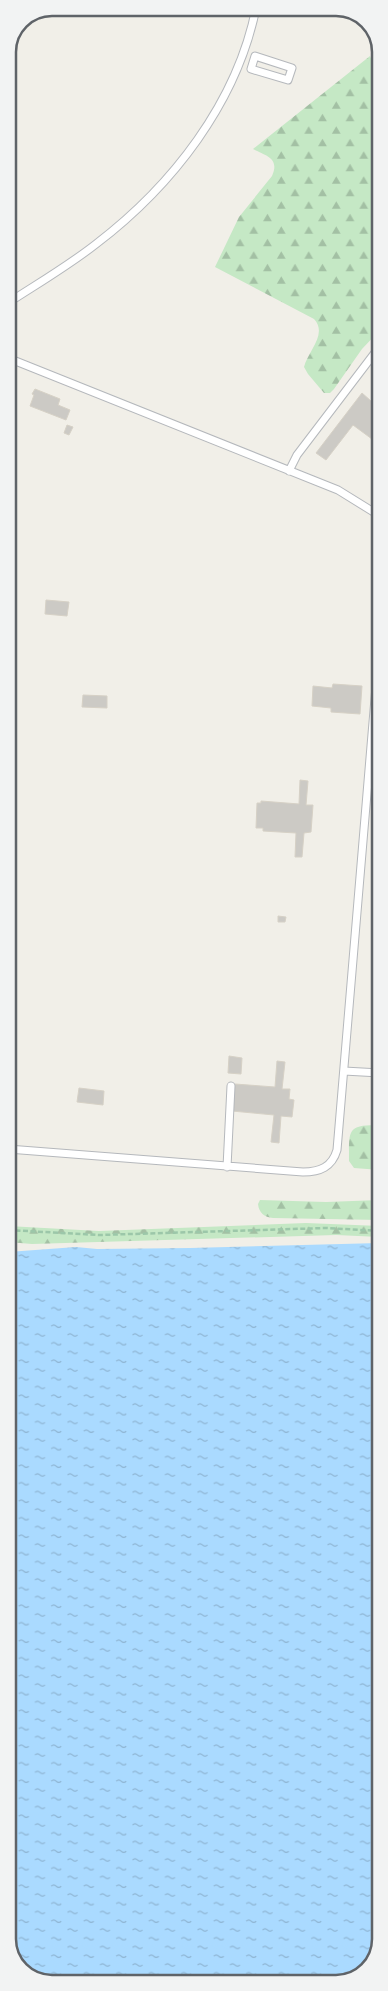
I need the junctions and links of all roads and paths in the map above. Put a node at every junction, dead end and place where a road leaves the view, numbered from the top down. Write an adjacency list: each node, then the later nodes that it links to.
1 (254, 16): 2 (lane)
2 (241, 57): 3 (lane); 4 (lane)
3 (254, 62): 3 (lane)
4 (16, 298)
5 (371, 358): 7 (lane)
6 (16, 361): 7 (lane)
7 (289, 471): 8 (lane)
8 (371, 511)
9 (371, 743): 10 (lane)
10 (344, 1071): 11 (lane); 14 (lane)
11 (372, 1073)
12 (231, 1086): 14 (lane)
13 (17, 1150): 14 (lane)
14 (227, 1167)
15 (17, 1230): 16 (path)
16 (372, 1231)

